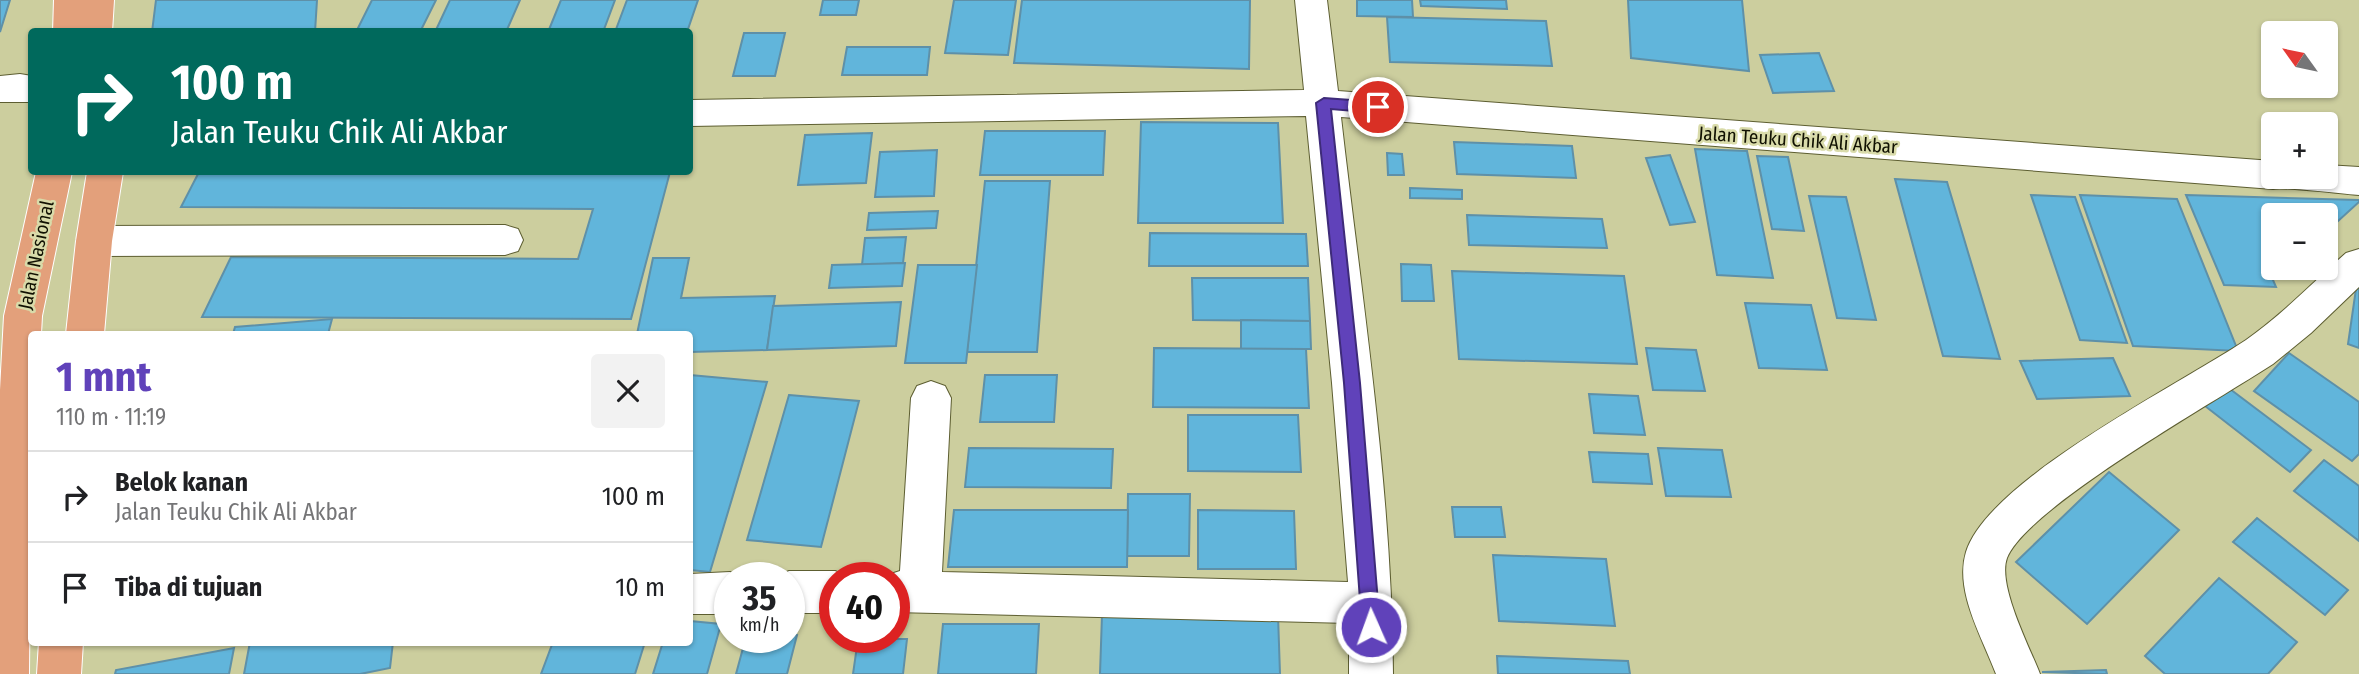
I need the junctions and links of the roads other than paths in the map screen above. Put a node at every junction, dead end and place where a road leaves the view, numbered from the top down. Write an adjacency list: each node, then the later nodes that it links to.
1 (71, 0): 4 (highway)
2 (98, 0): 5 (highway)
3 (1311, 0): 8 (street)
4 (70, 28)
5 (95, 28)
6 (28, 88): 7 (street)
7 (0, 89)
8 (1324, 103): 9 (street, Jalan Teuku Chik Ali Akbar); 10 (street, Jalan Teuku Chik Ali Akbar); 25 (street)
9 (693, 113)
10 (2261, 174)
11 (53, 175): 18 (highway, Jalan Nasional)
12 (104, 175): 16 (highway)
13 (2338, 180): 14 (street)
14 (2359, 181)
15 (505, 240): 16 (street)
16 (93, 241): 19 (highway)
17 (2359, 264): 30 (street)
18 (12, 317): 27 (highway, Jalan Nasional)
19 (85, 331)
20 (931, 398): 21 (street)
21 (910, 567)
22 (910, 591): 25 (street)
23 (714, 593): 24 (street)
24 (693, 594)
25 (1371, 603): 29 (street)
26 (61, 646): 28 (highway)
27 (7, 674)
28 (59, 674)
29 (1371, 674)
30 (2018, 674)

